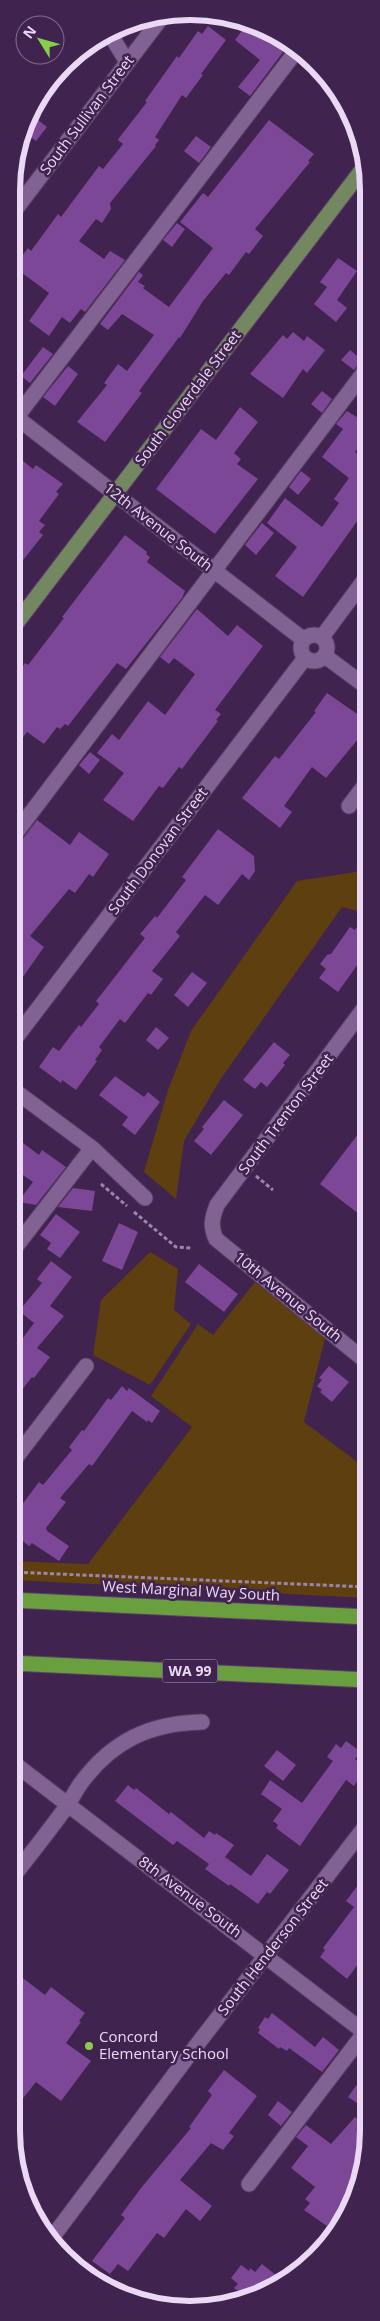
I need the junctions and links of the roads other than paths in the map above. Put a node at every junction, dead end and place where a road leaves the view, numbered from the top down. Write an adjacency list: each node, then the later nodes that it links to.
1 (157, 23): 4 (street, South Sullivan Street)
2 (113, 39): 4 (street)
3 (293, 55): 8 (street)
4 (127, 62): 6 (street, South Sullivan Street)
5 (359, 174): 10 (main road, South Cloverdale Street)
6 (20, 203)
7 (360, 378): 11 (street)
8 (20, 409)
9 (20, 423): 10 (street, 12th Avenue South)
10 (115, 494): 11 (street, 12th Avenue South); 13 (main road, South Cloverdale Street)
11 (214, 570): 15 (street, 12th Avenue South); 21 (street)
12 (360, 586): 14 (street)
13 (20, 619)
14 (322, 637): 15 (street); 16 (street)
15 (304, 640): 17 (street)
16 (325, 656): 17 (street); 18 (street)
17 (305, 658): 23 (street, South Donovan Street)
18 (360, 682)
19 (360, 792): 20 (street)
20 (349, 806)
21 (20, 827)
22 (360, 1014): 27 (street, South Trenton Street)
23 (20, 1033)
24 (20, 1094): 25 (street)
25 (92, 1148): 26 (street); 28 (street)
26 (145, 1198)
27 (211, 1229): 29 (street, 10th Avenue South)
28 (20, 1241)
29 (360, 1356)
30 (86, 1366): 31 (street)
31 (20, 1452)
32 (20, 1600): 33 (highway, West Marginal Way South)
33 (360, 1617)
34 (20, 1663): 35 (highway, WA 99)
35 (360, 1680)
36 (202, 1722): 38 (street)
37 (20, 1768): 38 (street, 8th Avenue South)
38 (68, 1804): 40 (street); 41 (street, 8th Avenue South)
39 (360, 1833): 41 (street, South Henderson Street)
40 (20, 1867)
41 (267, 1955): 42 (street, 8th Avenue South); 45 (street, South Henderson Street)
42 (360, 2028)
43 (360, 2043): 44 (street)
44 (249, 2184)
45 (55, 2234)

